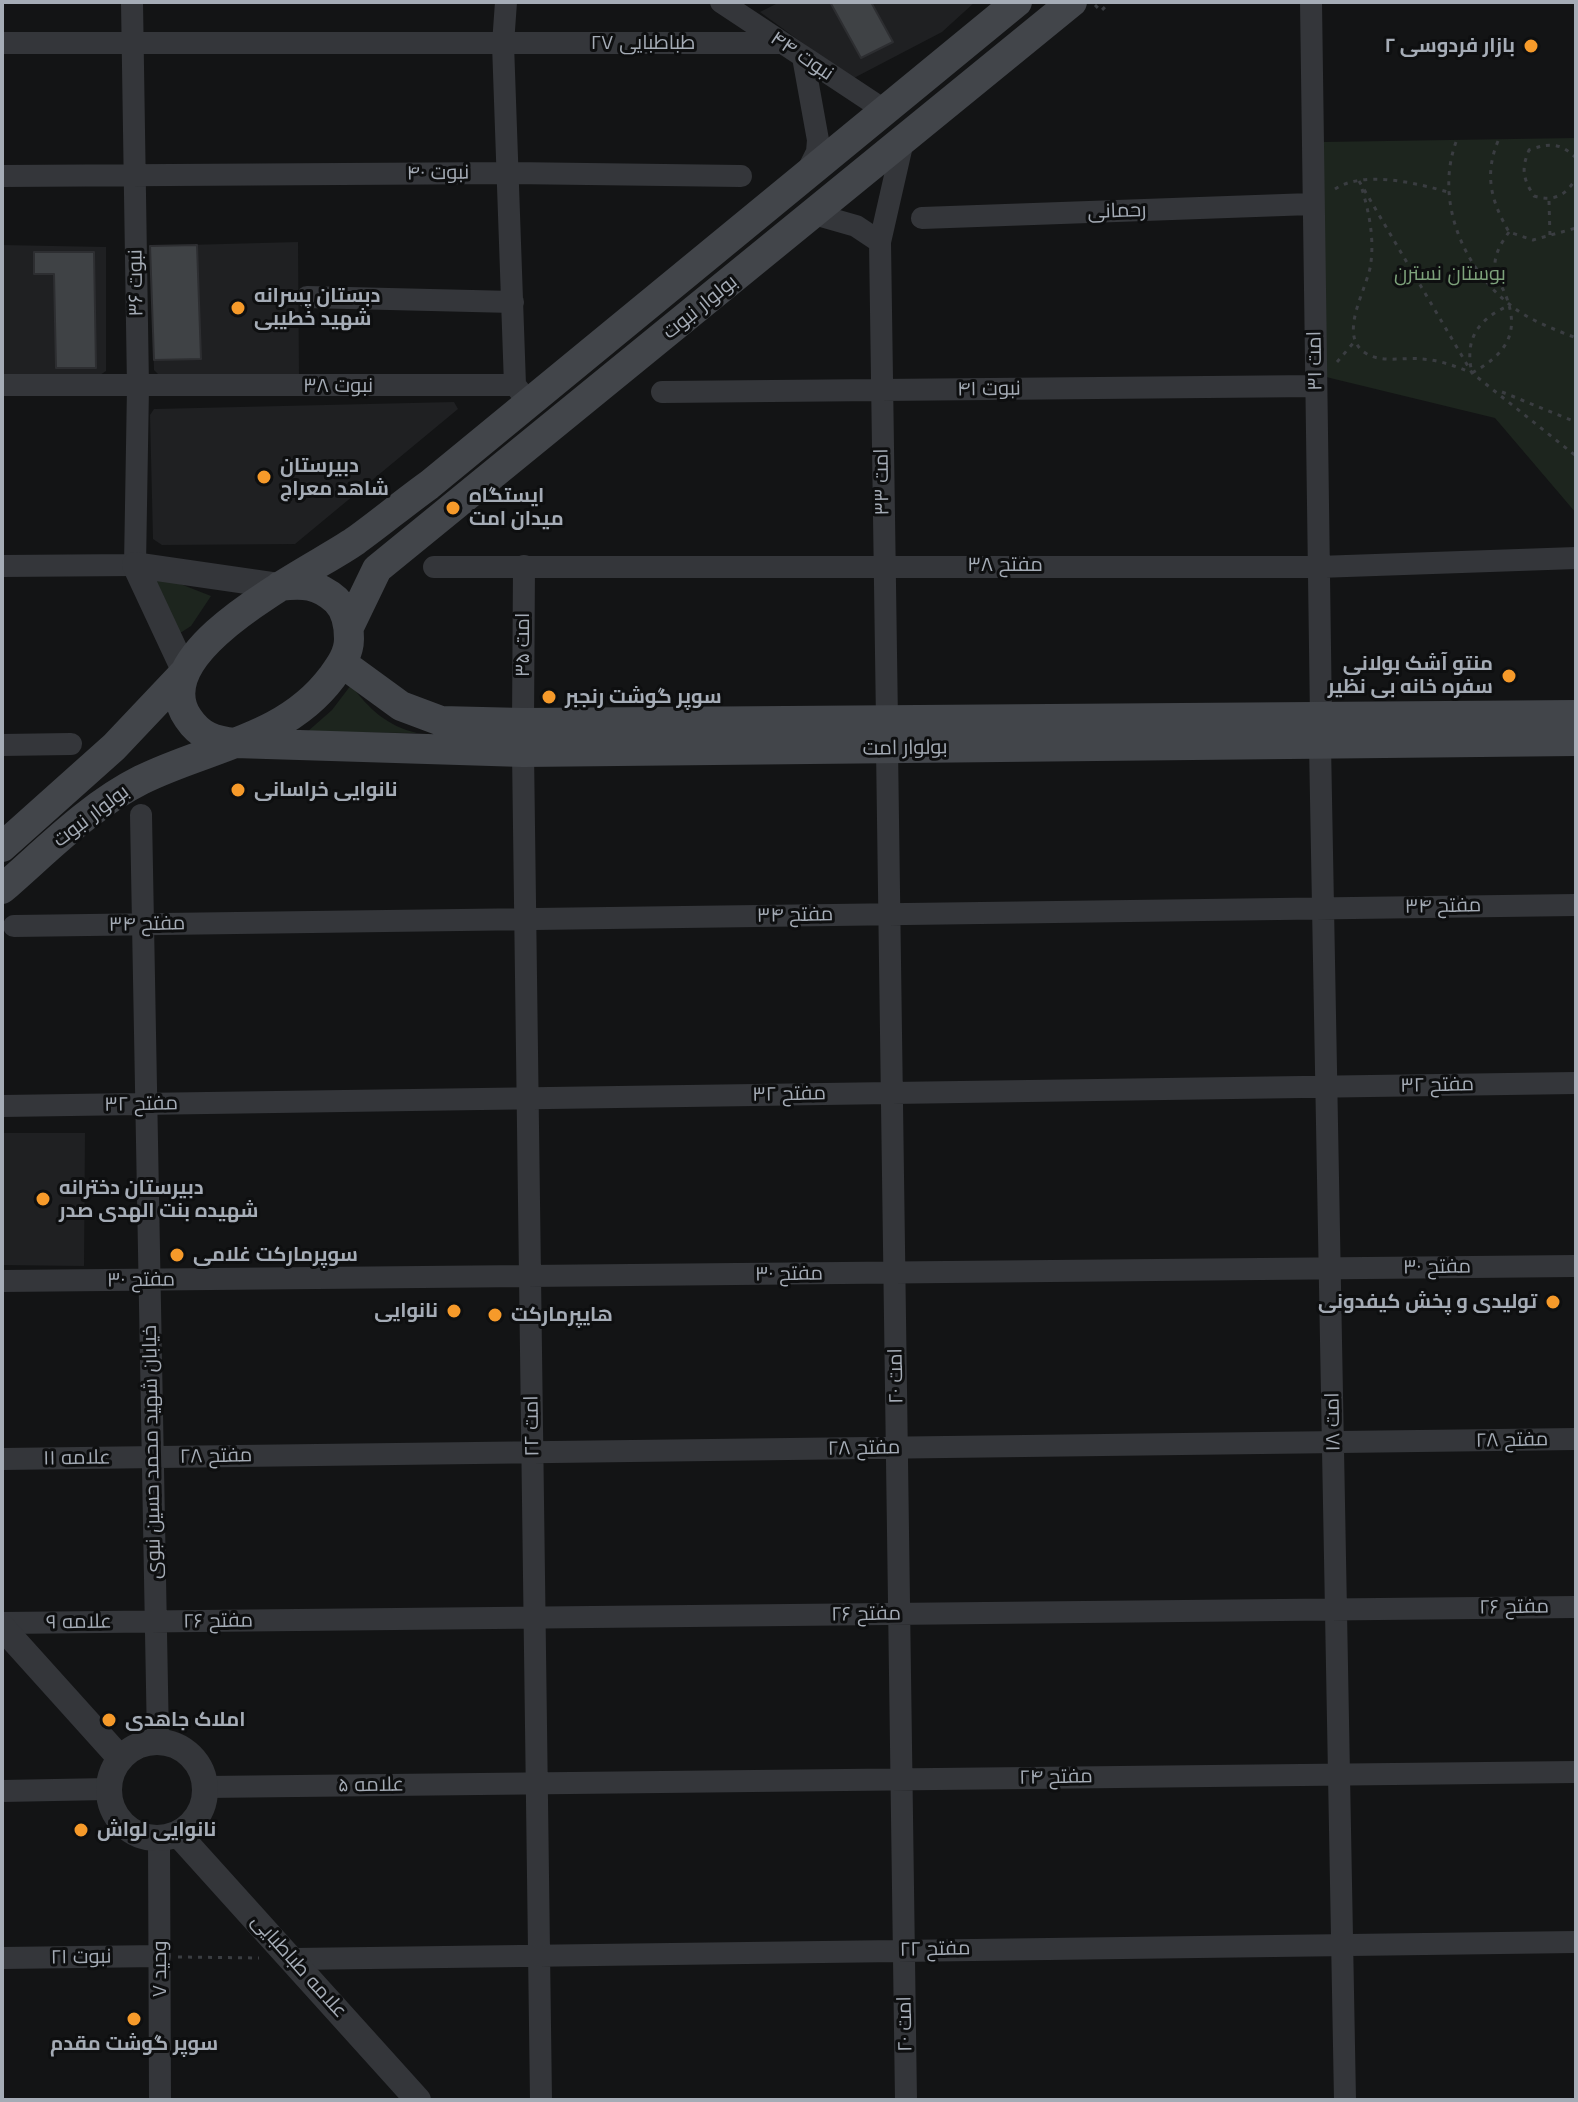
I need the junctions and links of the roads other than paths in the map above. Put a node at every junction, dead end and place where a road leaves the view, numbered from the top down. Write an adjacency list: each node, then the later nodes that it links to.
1 (132, 2): 7 (street, نبوت ۳۶)
2 (506, 2): 10 (street)
3 (721, 2): 9 (street, نبوت ۴۴)
4 (1017, 2): 12 (main road, بولوار نبوت)
5 (1072, 2): 13 (main road, بولوار نبوت)
6 (1311, 2): 19 (street, امت ۳۱)
7 (134, 41): 8 (street, طباطبایی ۲۷); 10 (street, طباطبایی ۲۷); 17 (street, نبوت ۳۶)
8 (2, 43)
9 (782, 43): 10 (street, طباطبایی ۲۷); 11 (street, نبوت ۴۴)
10 (503, 44): 14 (street)
11 (803, 57): 12 (street, نبوت ۴۴); 15 (street)
12 (884, 110): 15 (main road, بولوار نبوت)
13 (903, 141): 20 (main road, بولوار نبوت); 22 (street, امت ۳۳)
14 (511, 173): 17 (street, نبوت ۴۰); 18 (street, نبوت ۴۰); 24 (street)
15 (806, 174): 30 (main road, بولوار نبوت)
16 (2, 176): 17 (street, نبوت ۴۰)
17 (134, 176): 27 (street, نبوت ۳۶)
18 (741, 176)
19 (1311, 204): 21 (street, رحمانی); 26 (street, امت ۳۱)
20 (814, 214): 22 (street); 39 (main road, بولوار نبوت)
21 (922, 218)
22 (880, 242): 28 (street, امت ۳۳)
23 (307, 297): 24 (street)
24 (513, 302): 30 (street)
25 (2, 385): 27 (street, نبوت ۳۸)
26 (1316, 386): 28 (street, نبوت ۴۱); 37 (street, امت ۳۱)
27 (138, 387): 30 (street, نبوت ۳۸); 33 (street, نبوت ۳۶)
28 (880, 391): 29 (street, نبوت ۴۱); 32 (street, امت ۳۳)
29 (662, 392)
30 (522, 394): 38 (main road, بولوار نبوت)
31 (1576, 558): 37 (street, مفتح ۳۸)
32 (884, 564): 35 (street, مفتح ۳۸); 37 (street, مفتح ۳۸); 44 (street, امت ۳۳)
33 (135, 565): 34 (street); 38 (street); 41 (street)
34 (2, 566)
35 (524, 566): 36 (street, مفتح ۳۸); 45 (street, امت ۳۵)
36 (434, 567)
37 (1318, 567): 43 (street, امت ۳۱)
38 (280, 586): 39 (main road); 41 (main road)
39 (349, 627): 40 (main road)
40 (342, 663): 45 (main road, بولوار امت); 47 (main road)
41 (185, 672): 47 (main road); 51 (main road, بولوار نبوت)
42 (1576, 715): 43 (main road, بولوار امت)
43 (1320, 731): 44 (main road, بولوار امت); 46 (main road, بولوار امت); 54 (street, امت ۱۸)
44 (887, 734): 45 (main road, بولوار امت); 55 (street, امت ۲۰)
45 (523, 738): 47 (main road, بولوار امت); 56 (street, امت ۲۲)
46 (1576, 741)
47 (235, 743): 52 (main road, بولوار نبوت)
48 (71, 744): 49 (street)
49 (2, 745)
50 (141, 815): 57 (street, خیابان شهید محمد حسین نبوی)
51 (2, 847)
52 (2, 889)
53 (1576, 905): 54 (street, مفتح ۳۴)
54 (1323, 908): 55 (street, مفتح ۳۴); 60 (street, امت ۱۸)
55 (890, 914): 56 (street, مفتح ۳۴); 61 (street, امت ۲۰)
56 (525, 919): 57 (street, مفتح ۳۴); 62 (street, امت ۲۲)
57 (143, 924): 58 (street, مفتح ۳۴); 63 (street, خیابان شهید محمد حسین نبوی)
58 (14, 926)
59 (1576, 1083): 60 (street, مفتح ۳۲)
60 (1326, 1086): 61 (street, مفتح ۳۲); 66 (street, امت ۱۸)
61 (892, 1093): 62 (street, مفتح ۳۲); 67 (street, امت ۲۰)
62 (527, 1098): 63 (street, مفتح ۳۲); 68 (street, امت ۲۲)
63 (146, 1104): 64 (street, مفتح ۳۲); 69 (street, خیابان شهید محمد حسین نبوی)
64 (2, 1106)
65 (1576, 1266): 66 (street, مفتح ۳۰)
66 (1330, 1268): 67 (street, مفتح ۳۰); 72 (street, امت ۱۸)
67 (894, 1273): 68 (street, مفتح ۳۰); 73 (street, امت ۲۰)
68 (529, 1276): 69 (street, مفتح ۳۰); 74 (street, امت ۲۲)
69 (150, 1280): 70 (street, مفتح ۳۰); 75 (street, خیابان شهید محمد حسین نبوی)
70 (2, 1281)
71 (1576, 1439): 72 (street, مفتح ۲۸)
72 (1333, 1442): 73 (street, مفتح ۲۸); 78 (street, امت ۱۸)
73 (897, 1448): 74 (street, مفتح ۲۸); 79 (street, امت ۲۰)
74 (532, 1452): 75 (street, مفتح ۲۸); 80 (street, امت ۲۲)
75 (153, 1457): 76 (street, علامه ۱۱); 81 (street, خیابان شهید محمد حسین نبوی)
76 (2, 1459)
77 (1576, 1607): 78 (street, مفتح ۲۶)
78 (1336, 1609): 79 (street, مفتح ۲۶); 86 (street, امت ۱۸)
79 (899, 1614): 80 (street, مفتح ۲۶); 87 (street, امت ۲۰)
80 (534, 1618): 81 (street, مفتح ۲۶); 88 (street, امت ۲۲)
81 (155, 1622): 82 (street, علامه ۹); 83 (street, خیابان شهید محمد حسین نبوی)
82 (2, 1625): 84 (street)
83 (158, 1741): 84 (street); 89 (street)
84 (120, 1758): 90 (street)
85 (1576, 1772): 86 (street, مفتح ۲۴)
86 (1339, 1774): 87 (street, مفتح ۲۴); 94 (street, امت ۱۸)
87 (901, 1779): 88 (street, مفتح ۲۴); 95 (street, امت ۲۰)
88 (536, 1783): 89 (street, علامه ۵); 96 (street, امت ۲۲)
89 (205, 1787): 92 (street)
90 (108, 1789): 91 (street); 92 (street)
91 (2, 1791)
92 (169, 1836): 97 (street, وحید ۷); 99 (street, علامه طباطبایی)
93 (1576, 1942): 94 (street, مفتح ۲۲)
94 (1342, 1944): 95 (street, مفتح ۲۲); 104 (street, امت ۱۸)
95 (904, 1950): 96 (street, مفتح ۲۲); 103 (street, امت ۲۰)
96 (539, 1954): 99 (street, مفتح ۲۲); 102 (street, امت ۲۲)
97 (160, 1956): 98 (street, نبوت ۲۱); 100 (street, وحید ۷)
98 (2, 1958)
99 (294, 1959): 101 (street, علامه طباطبایی)
100 (160, 2100)
101 (418, 2100)
102 (541, 2100)
103 (906, 2100)
104 (1345, 2100)

